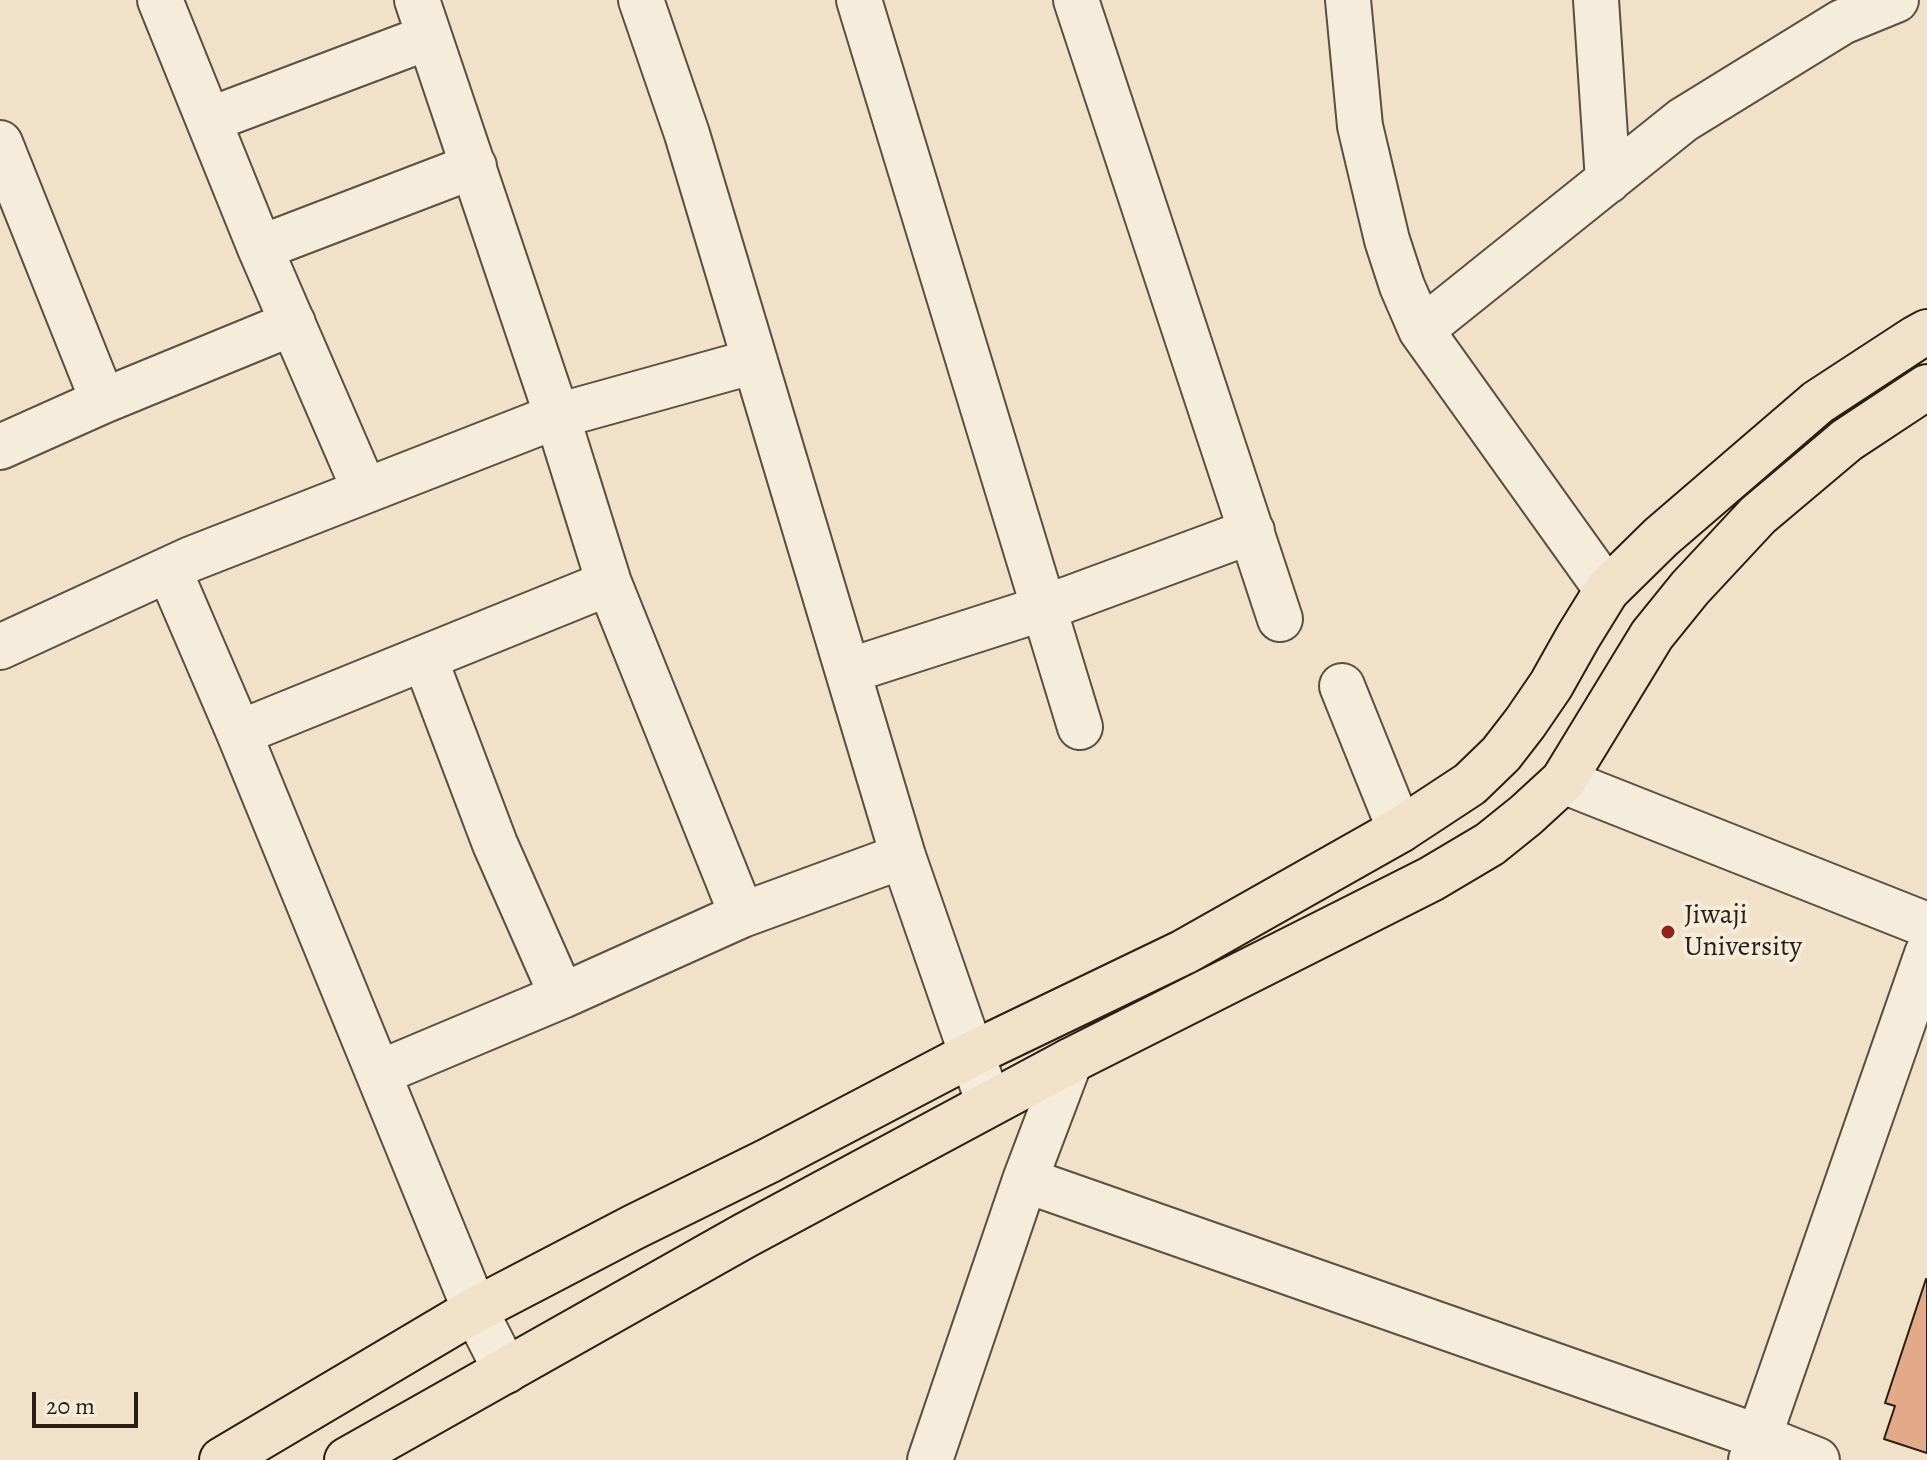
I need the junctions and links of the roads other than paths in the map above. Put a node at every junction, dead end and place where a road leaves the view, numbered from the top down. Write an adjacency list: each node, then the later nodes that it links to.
1 (160, 0): 10 (street)
2 (641, 0): 18 (street)
3 (859, 0): 28 (street)
4 (1076, 0): 24 (street)
5 (1348, 0): 16 (street)
6 (1596, 0): 13 (street)
7 (1896, 0): 8 (street)
8 (1841, 11): 13 (street)
9 (423, 18): 10 (street); 12 (street)
10 (209, 120): 14 (street)
11 (0, 143): 20 (street)
12 (474, 166): 14 (street); 21 (street)
13 (1608, 181): 16 (street)
14 (260, 248): 15 (street)
15 (293, 323): 20 (street); 23 (street)
16 (1421, 330): 27 (street)
17 (1927, 332): 27 (main road)
18 (755, 361): 21 (street); 33 (street)
19 (1927, 387): 34 (main road)
20 (103, 401): 22 (street)
21 (557, 416): 23 (street); 26 (street)
22 (0, 447)
23 (365, 491): 25 (street)
24 (1252, 531): 28 (street); 29 (street)
25 (169, 570): 30 (street); 37 (street)
26 (609, 583): 32 (street); 41 (street)
27 (1607, 590): 31 (main road)
28 (1044, 608): 33 (street); 36 (street)
29 (1280, 619)
30 (0, 647)
31 (1570, 651): 34 (main road); 39 (main road)
32 (425, 659): 37 (street); 44 (street)
33 (848, 671): 40 (street)
34 (1623, 683): 38 (main road)
35 (1342, 686): 39 (street)
36 (1080, 727)
37 (239, 733): 47 (street)
38 (1563, 781): 42 (street); 46 (main road)
39 (1400, 830): 45 (main road)
40 (903, 856): 41 (street); 45 (street)
41 (742, 915): 44 (street)
42 (1927, 925)
43 (1927, 954): 52 (street)
44 (562, 996): 47 (street)
45 (972, 1054): 48 (street); 50 (main road)
46 (1070, 1061): 48 (main road); 49 (street)
47 (379, 1073): 50 (street)
48 (989, 1104): 51 (main road)
49 (1025, 1180): 52 (street); 55 (street)
50 (475, 1310): 51 (street); 53 (main road)
51 (506, 1371): 54 (main road)
52 (1755, 1449): 56 (street)
53 (222, 1460)
54 (347, 1460)
55 (930, 1460)
56 (1817, 1460)

